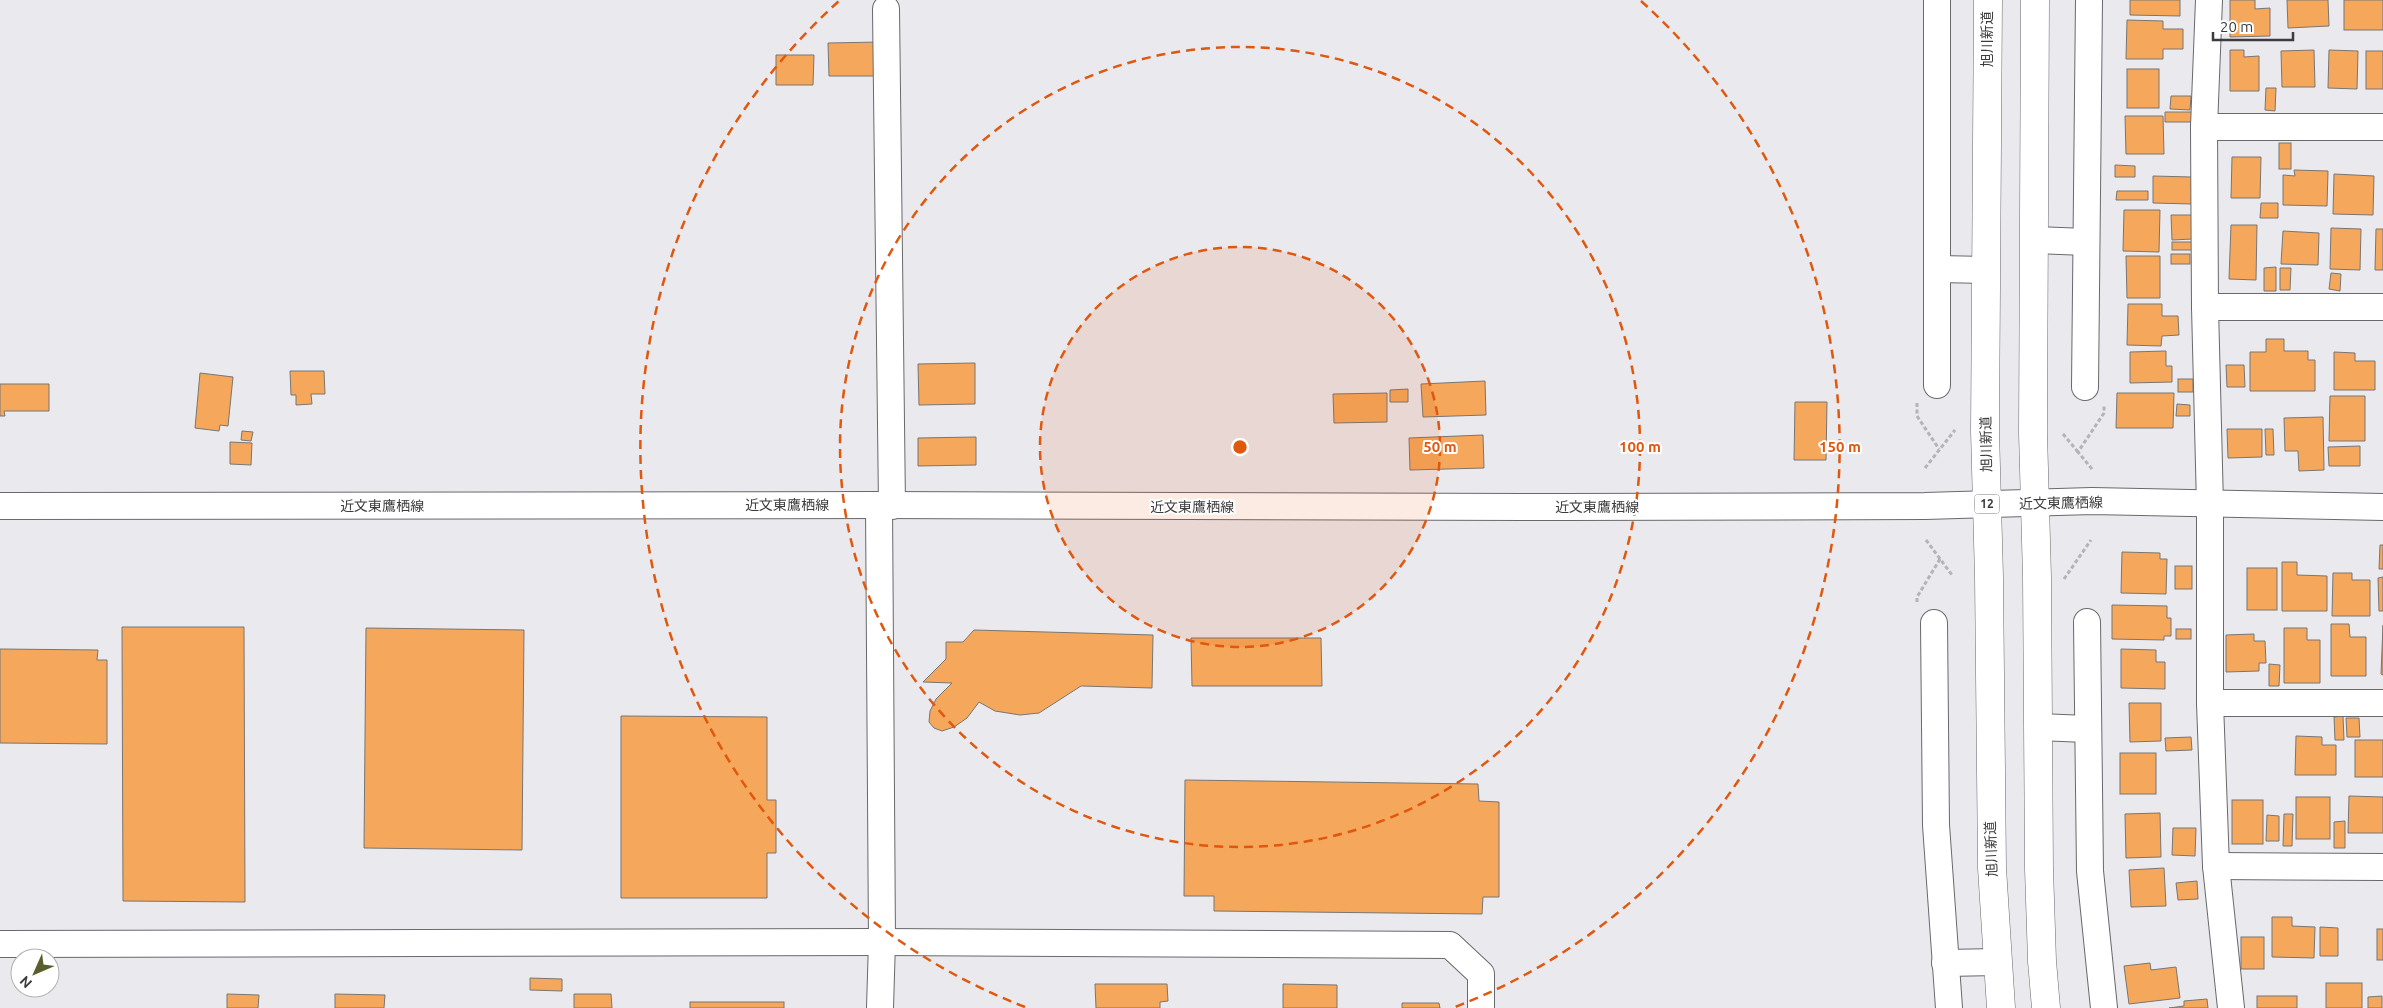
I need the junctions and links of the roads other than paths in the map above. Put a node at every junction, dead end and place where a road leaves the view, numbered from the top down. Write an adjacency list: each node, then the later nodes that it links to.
1 (1937, 0): 11 (street)
2 (1988, 0): 12 (highway, 旭川新道 / 12)
3 (2035, 0): 9 (highway)
4 (2089, 0): 10 (street)
5 (2210, 0): 7 (street)
6 (886, 9): 18 (street)
7 (2204, 127): 8 (street); 13 (street)
8 (2383, 127)
9 (2035, 240): 10 (street); 17 (highway)
10 (2086, 242): 16 (street)
11 (1938, 270): 12 (street); 15 (street)
12 (1986, 270): 19 (highway, 旭川新道 / 12)
13 (2205, 307): 14 (street); 20 (street)
14 (2383, 307)
15 (1938, 385)
16 (2085, 387)
17 (2034, 503): 19 (street, 近文東鷹栖線); 20 (street, 近文東鷹栖線); 27 (highway)
18 (885, 505): 19 (street, 近文東鷹栖線); 21 (street, 近文東鷹栖線); 31 (street)
19 (1987, 505): 33 (highway, 旭川新道 / 12)
20 (2210, 505): 22 (street, 近文東鷹栖線); 25 (street)
21 (0, 506)
22 (2383, 508)
23 (1934, 622): 34 (street)
24 (2087, 622): 28 (street)
25 (2210, 703): 26 (street); 29 (street)
26 (2383, 703)
27 (2038, 727): 28 (street); 39 (highway)
28 (2087, 729): 40 (street)
29 (2216, 866): 30 (street); 41 (street)
30 (2383, 867)
31 (882, 942): 32 (street); 35 (street); 36 (street)
32 (0, 944)
33 (1997, 962): 34 (street); 38 (highway, 旭川新道 / 12)
34 (1945, 964): 37 (street)
35 (880, 1008)
36 (1481, 1008)
37 (1949, 1008)
38 (2001, 1008)
39 (2046, 1008)
40 (2104, 1008)
41 (2231, 1008)

